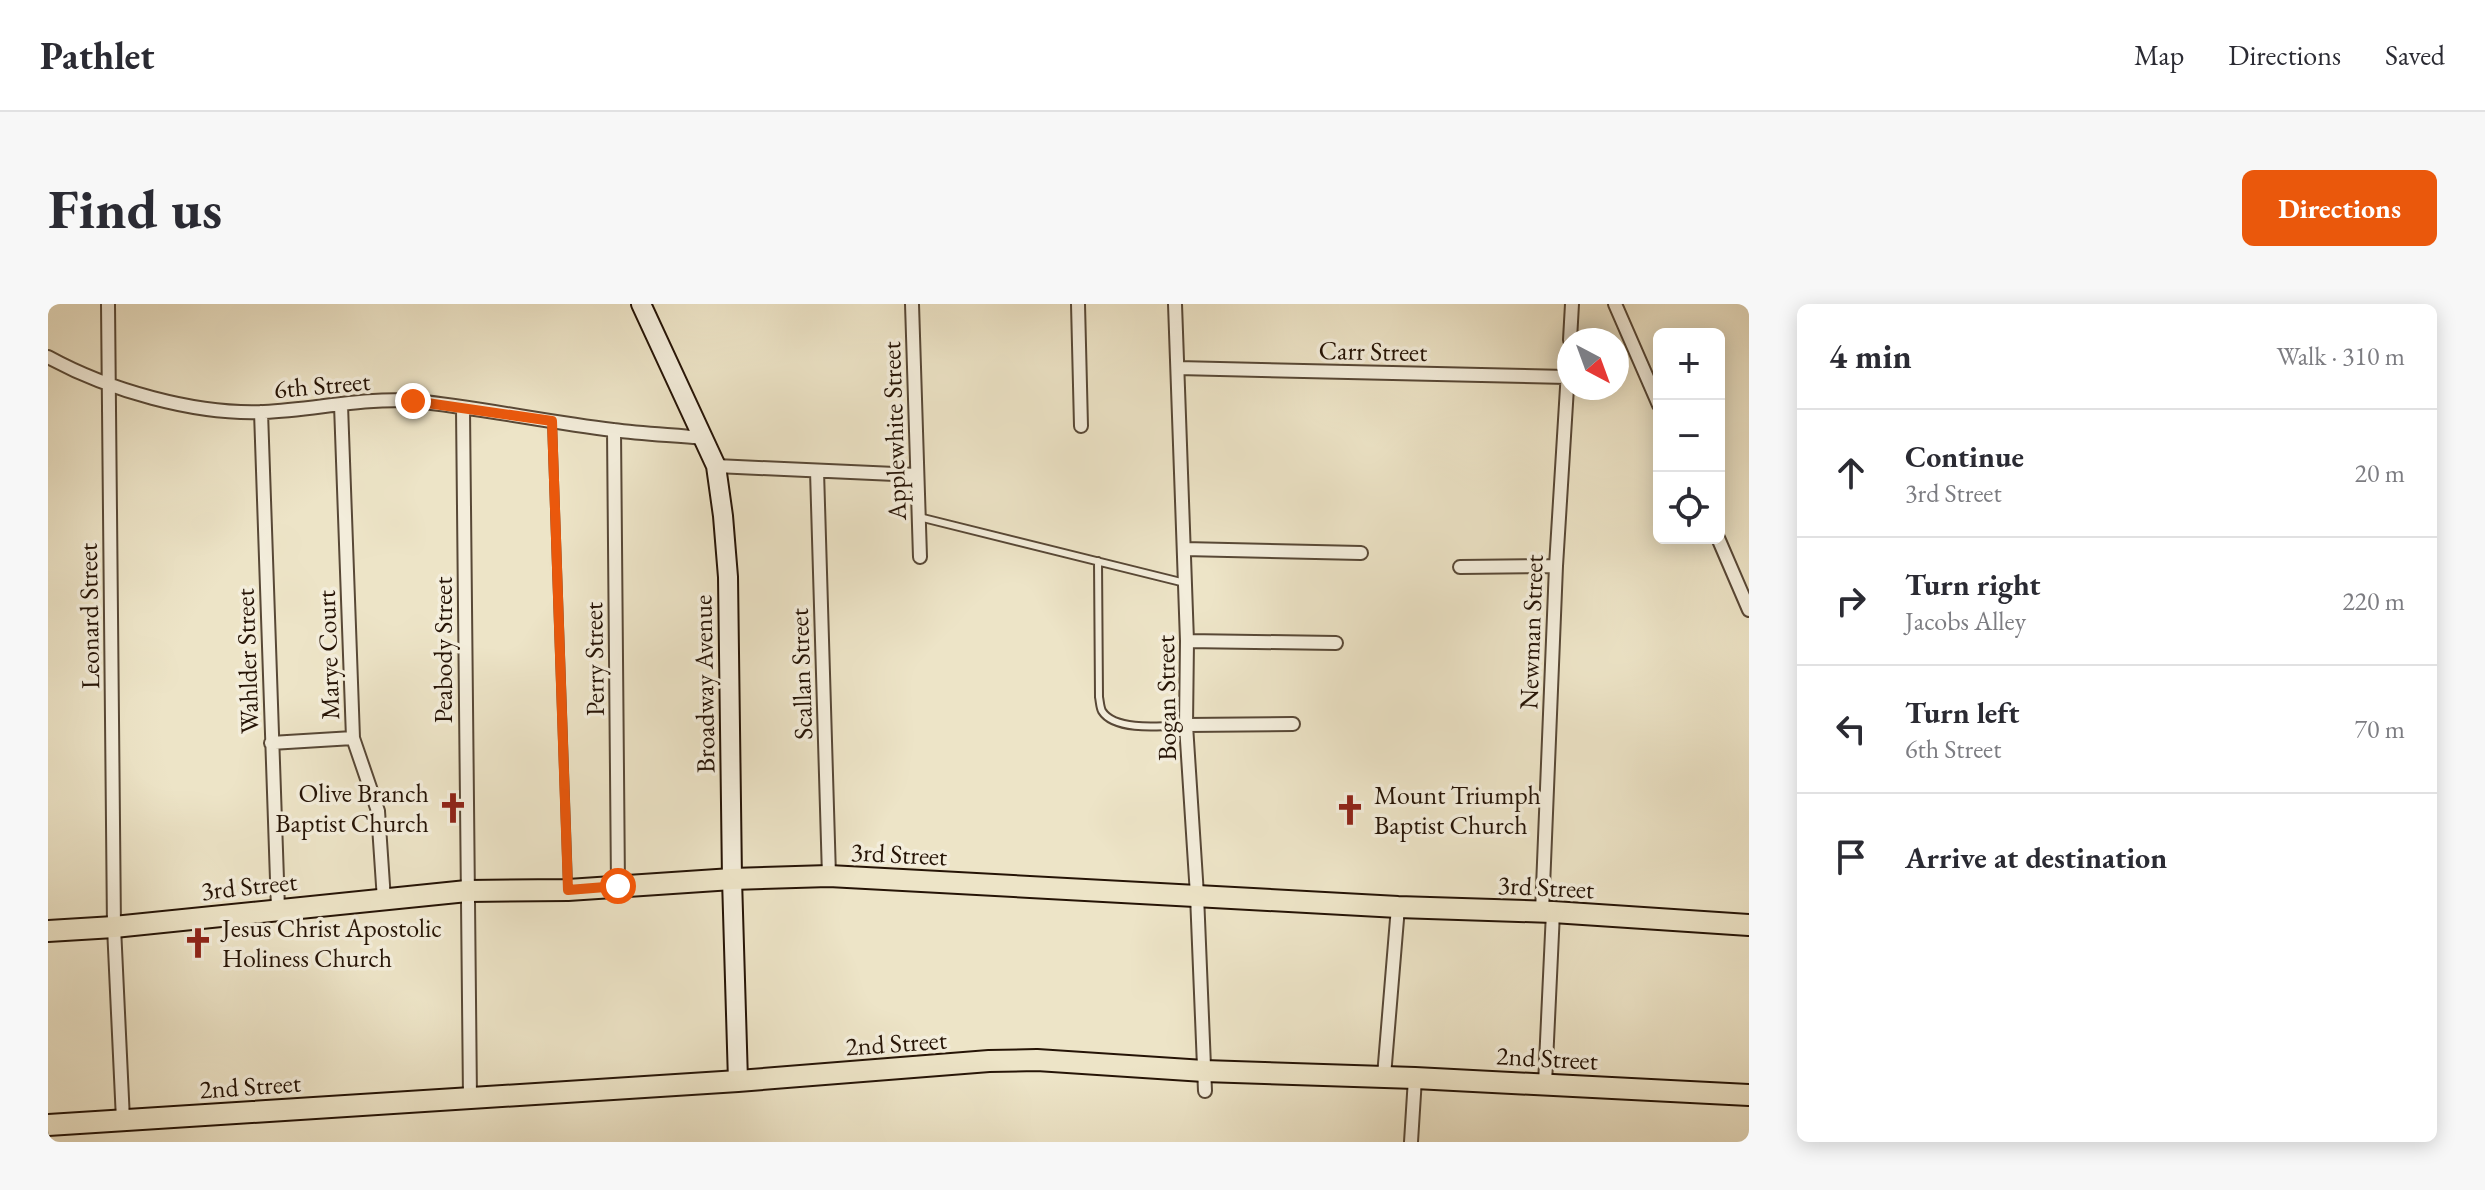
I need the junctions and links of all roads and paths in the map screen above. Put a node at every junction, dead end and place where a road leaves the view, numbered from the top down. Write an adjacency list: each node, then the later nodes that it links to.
1 (108, 304): 12 (street, Leonard Street)
2 (641, 304): 21 (main road, Broadway Avenue)
3 (912, 304): 24 (street, Applewhite Street)
4 (1078, 304): 19 (street)
5 (1175, 304): 10 (street, Bogan Street)
6 (1572, 304): 8 (street)
7 (1615, 304): 14 (street)
8 (1571, 328)
9 (48, 357): 12 (street, 6th Street)
10 (1178, 368): 11 (street, Carr Street); 27 (street, Bogan Street)
11 (1557, 377)
12 (108, 383): 17 (street, 6th Street); 52 (street, Leonard Street)
13 (1566, 400): 31 (street, Newman Street)
14 (1657, 400)
15 (341, 405): 16 (street, 6th Street); 17 (street, 6th Street); 39 (street, Marye Court)
16 (463, 409): 18 (street, 6th Street); 45 (street, Peabody Street)
17 (261, 412): 40 (street, Wahlder Street)
18 (552, 421): 20 (street, 6th Street); 44 (lane)
19 (1081, 426)
20 (614, 430): 21 (street, 6th Street); 43 (street, Perry Street)
21 (703, 438): 22 (main road, Broadway Avenue)
22 (716, 466): 23 (street); 42 (main road, Broadway Avenue)
23 (817, 471): 24 (street); 41 (street, Scallan Street)
24 (917, 475): 25 (street, Applewhite Street)
25 (919, 517): 29 (street, Applewhite Street); 30 (lane)
26 (1721, 544): 34 (street)
27 (1184, 549): 28 (street); 33 (street, Bogan Street)
28 (1361, 553)
29 (920, 557)
30 (1098, 561): 33 (lane); 38 (lane)
31 (1556, 566): 32 (street); 50 (street, Newman Street)
32 (1460, 567)
33 (1185, 583): 35 (street, Bogan Street)
34 (1749, 610)
35 (1187, 641): 36 (street); 38 (street, Bogan Street)
36 (1336, 643)
37 (1293, 724): 38 (street)
38 (1186, 725): 46 (street, Bogan Street)
39 (353, 738): 40 (street); 47 (street, Marye Court)
40 (271, 743): 49 (street, Wahlder Street)
41 (829, 876): 42 (main road, 3rd Street); 46 (main road, 3rd Street)
42 (732, 879): 43 (main road, 3rd Street); 56 (main road, Broadway Avenue)
43 (618, 886): 44 (main road, 3rd Street)
44 (568, 890): 45 (main road, 3rd Street)
45 (467, 891): 47 (main road, 3rd Street); 60 (street, Peabody Street)
46 (1197, 895): 48 (main road, 3rd Street); 57 (street, Bogan Street)
47 (384, 900): 49 (main road, 3rd Street)
48 (1398, 907): 50 (main road, 3rd Street); 54 (street)
49 (278, 909): 52 (main road, 3rd Street)
50 (1548, 912): 51 (main road, 3rd Street); 58 (street, Newman Street)
51 (1749, 925)
52 (114, 927): 53 (main road, 3rd Street); 61 (street, Leonard Street)
53 (48, 931)
54 (1384, 1076): 55 (main road, 2nd Street); 57 (main road, 2nd Street)
55 (1415, 1078): 58 (main road, 2nd Street); 63 (street)
56 (738, 1081): 57 (main road, 2nd Street); 60 (main road, 2nd Street)
57 (1204, 1081)
58 (1545, 1084): 59 (main road, 2nd Street)
59 (1749, 1095)
60 (470, 1098): 61 (main road, 2nd Street)
61 (123, 1120): 62 (main road, 2nd Street)
62 (48, 1125)
63 (1411, 1142)

